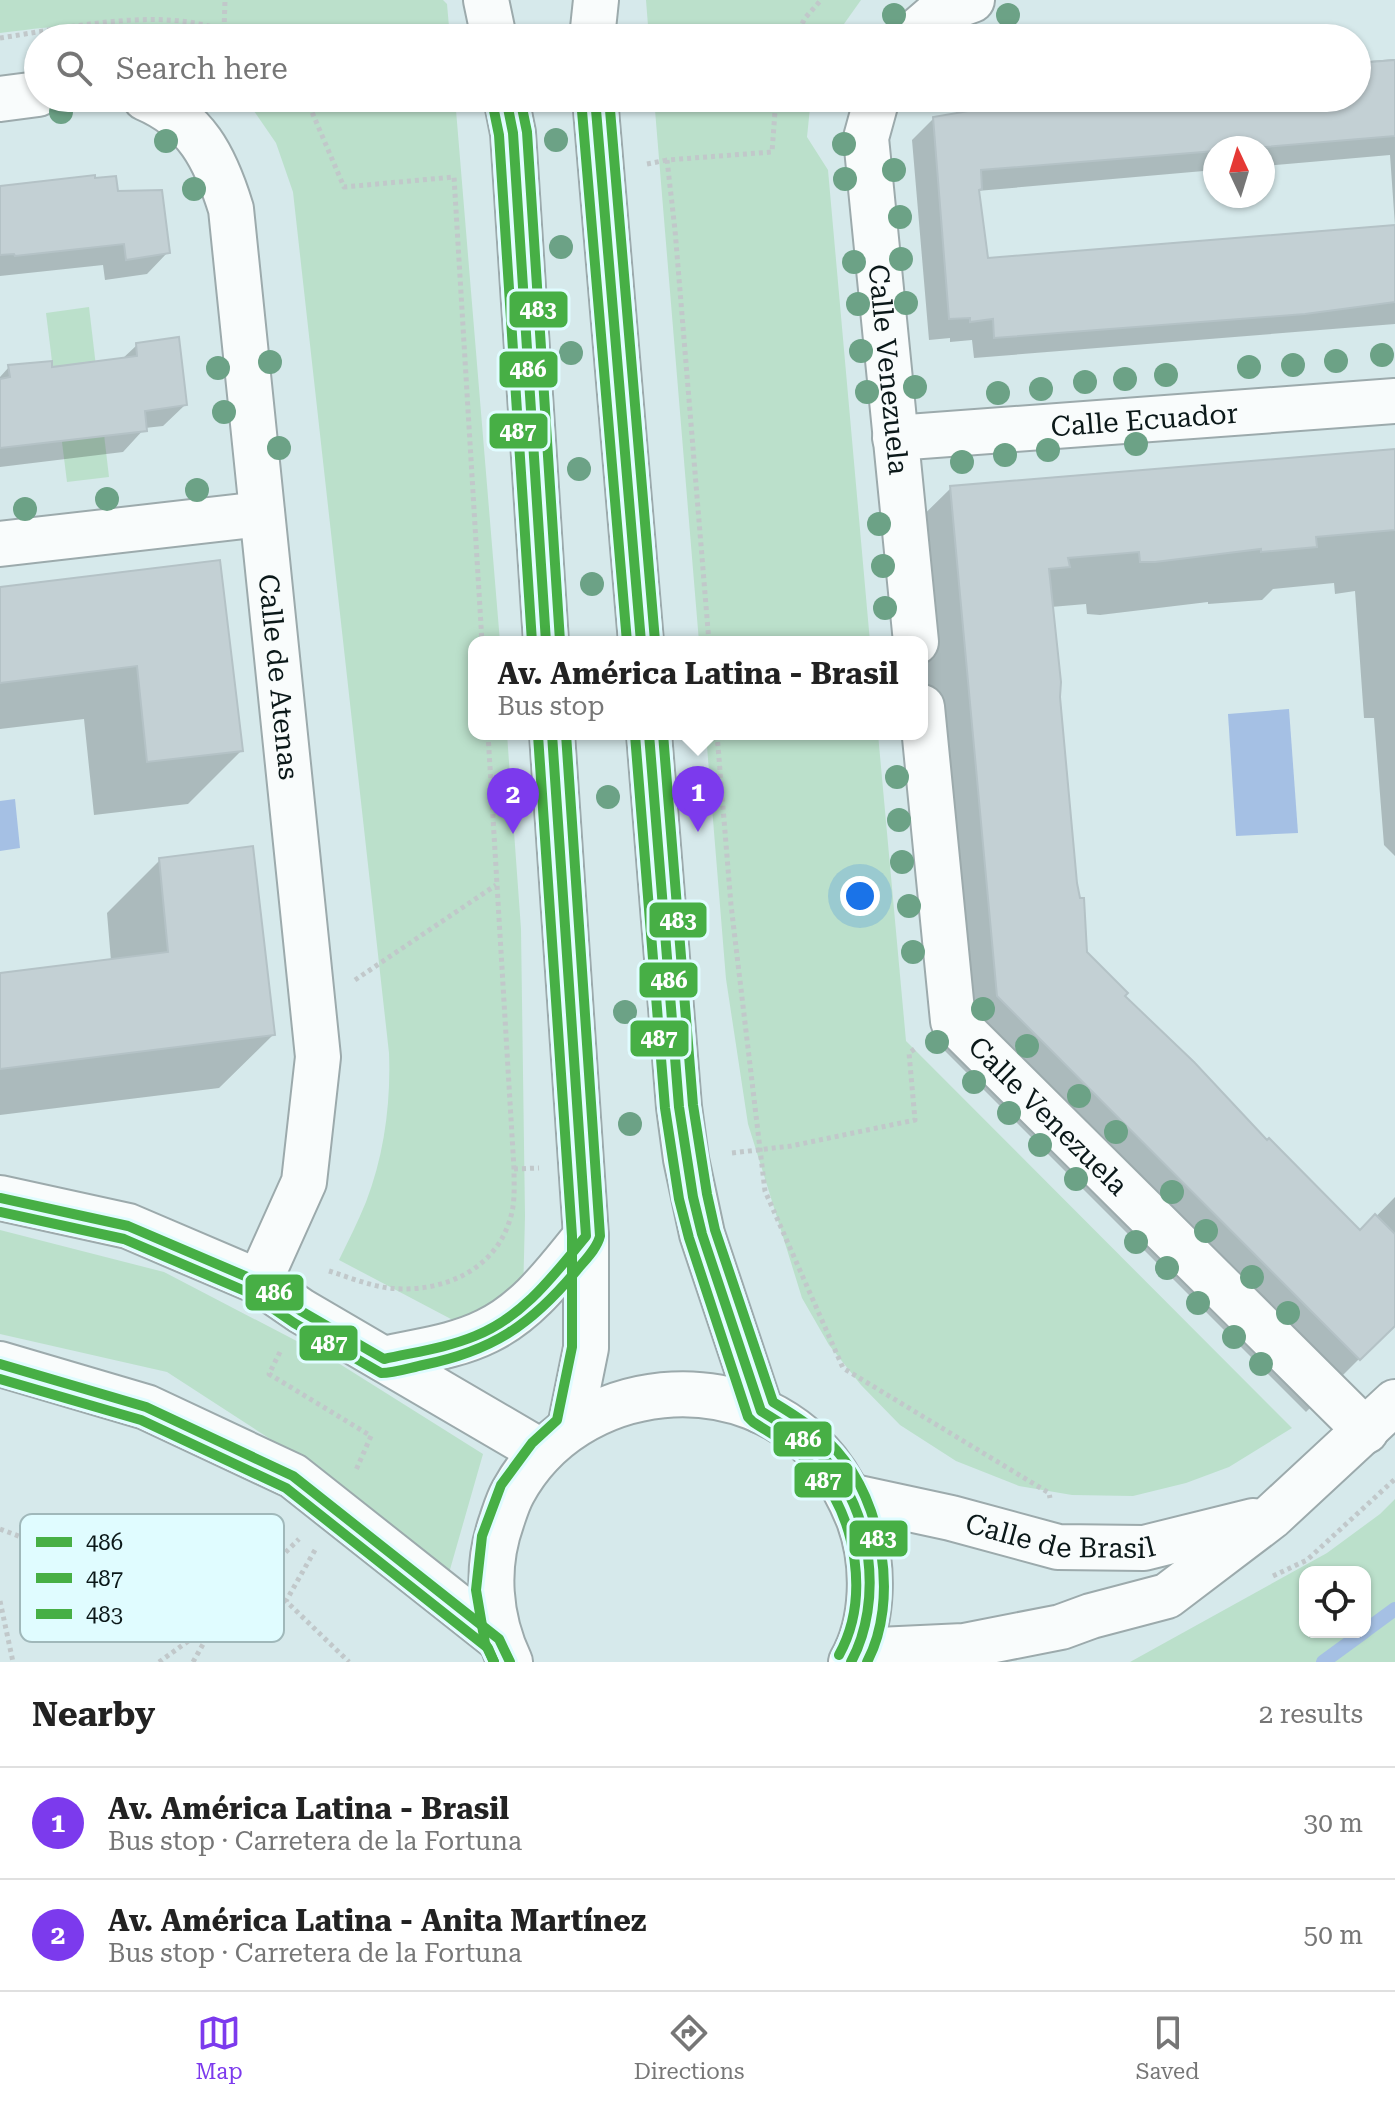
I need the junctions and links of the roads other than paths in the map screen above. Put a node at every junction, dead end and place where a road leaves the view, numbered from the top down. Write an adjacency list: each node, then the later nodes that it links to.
1 (486, 0): 4 (main road)
2 (596, 0): 5 (main road)
3 (972, 0): 6 (main road)
4 (491, 24)
5 (593, 24)
6 (925, 24)
7 (24, 96): 8 (main road)
8 (0, 99)
9 (171, 112): 15 (main road, Calle de Atenas)
10 (509, 112): 17 (main road)
11 (596, 112): 18 (main road)
12 (873, 112): 14 (main road, Calle Venezuela)
13 (1395, 401): 14 (main road, Calle Ecuador)
14 (895, 438): 19 (main road, Calle Venezuela)
15 (262, 514): 16 (main road); 25 (main road, Calle de Atenas)
16 (0, 544)
17 (546, 636)
18 (640, 636)
19 (915, 636)
20 (552, 740): 24 (main road)
21 (649, 740): 28 (main road)
22 (925, 740): 29 (main road, Calle Venezuela)
23 (0, 1198): 25 (main road)
24 (586, 1236): 26 (main road); 30 (main road)
25 (259, 1282): 26 (main road)
26 (384, 1359): 30 (main road)
27 (0, 1364): 33 (main road)
28 (761, 1411): 30 (main road); 31 (main road)
29 (1381, 1416): 32 (main road, Calle de Brasil)
30 (556, 1439): 33 (main road)
31 (849, 1496): 32 (main road, Calle de Brasil); 34 (main road)
32 (1271, 1517): 34 (main road, Calle de Brasil)
33 (504, 1650)
34 (854, 1657)

